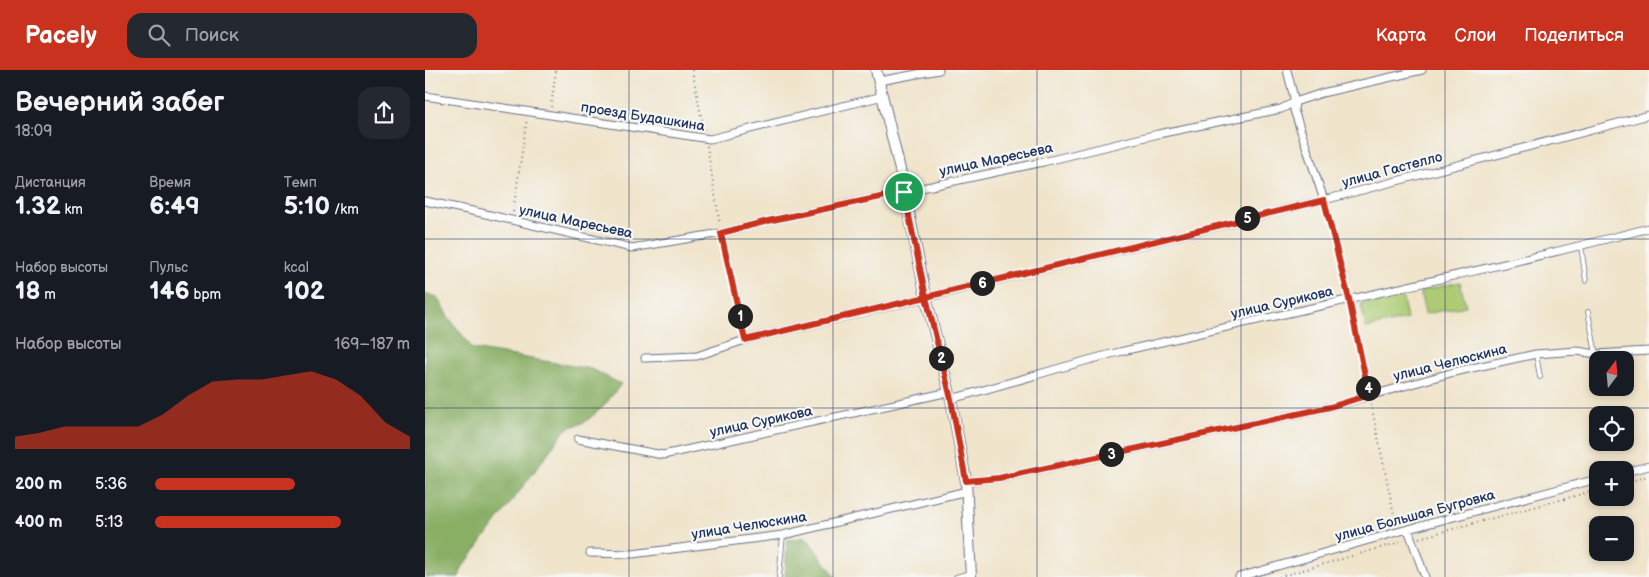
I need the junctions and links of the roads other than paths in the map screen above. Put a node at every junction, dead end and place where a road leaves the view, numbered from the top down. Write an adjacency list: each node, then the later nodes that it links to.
1 (877, 70): 5 (street)
2 (939, 70): 5 (street)
3 (1287, 70): 8 (street)
4 (1422, 70): 8 (street, улица Маресьева)
5 (879, 81): 7 (street)
6 (425, 96): 7 (street, проезд Будашкина)
7 (883, 96): 10 (street)
8 (1295, 102): 10 (street, улица Маресьева); 11 (street)
9 (1649, 114): 11 (street, улица Гастелло)
10 (904, 192): 12 (street, улица Маресьева); 16 (street)
11 (1324, 200): 16 (street, улица Гастелло)
12 (425, 201)
13 (1649, 228): 14 (street, улица Сурикова)
14 (1581, 246): 15 (lane); 25 (street, улица Сурикова)
15 (1587, 281)
16 (926, 297): 23 (street, улица Гастелло); 25 (street)
17 (1588, 312): 18 (lane)
18 (1595, 351)
19 (1649, 351): 20 (street, улица Челюскина)
20 (1634, 352)
21 (1589, 353): 22 (street, улица Челюскина)
22 (1536, 354): 24 (lane); 30 (street, улица Челюскина)
23 (645, 358)
24 (1540, 377)
25 (950, 396): 26 (street, улица Сурикова); 30 (street)
26 (578, 439)
27 (1649, 466): 28 (street)
28 (1634, 470)
29 (1589, 481): 31 (street, улица Большая Бугровка)
30 (967, 486): 32 (street, улица Челюскина); 34 (street)
31 (1408, 530): 37 (street, улица Большая Бугровка); 38 (street)
32 (783, 535): 33 (street, улица Челюскина); 35 (lane)
33 (590, 553)
34 (971, 575): 36 (lane)
35 (779, 577)
36 (956, 577)
37 (1239, 577)
38 (1425, 577)

